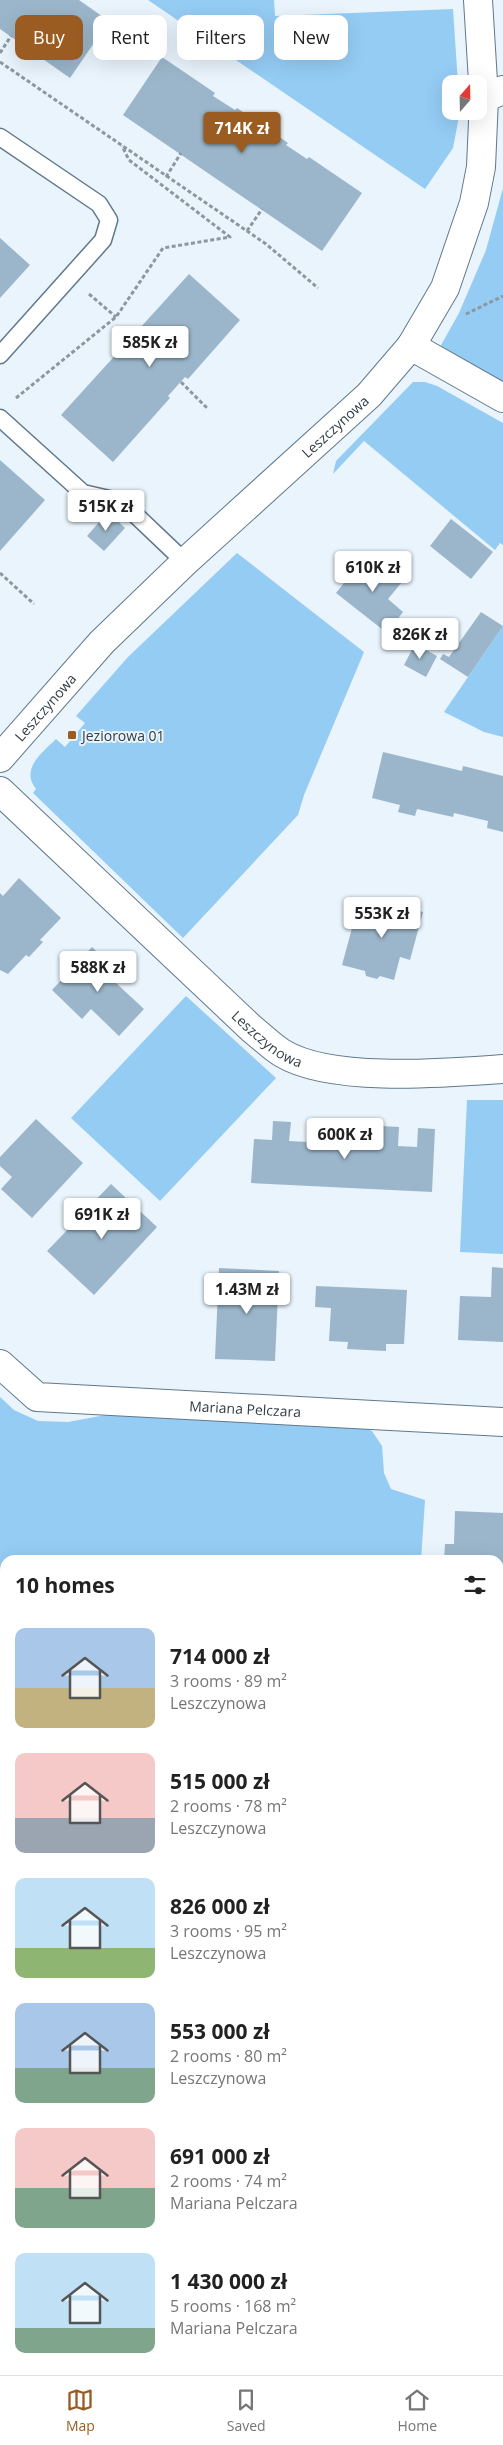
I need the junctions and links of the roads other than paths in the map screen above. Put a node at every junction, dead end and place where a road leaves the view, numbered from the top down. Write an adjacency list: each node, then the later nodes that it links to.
1 (478, 0): 2 (street, Leszczynowa)
2 (494, 94): 4 (street, Leszczynowa)
3 (0, 137): 5 (lane)
4 (411, 346): 6 (street); 8 (street, Leszczynowa)
5 (0, 354)
6 (503, 398)
7 (0, 418): 8 (lane)
8 (185, 562): 9 (street, Leszczynowa)
9 (0, 758)
10 (0, 791): 11 (street, Leszczynowa)
11 (503, 1069)
12 (0, 1364): 13 (street, Mariana Pelczara)
13 (503, 1422)

